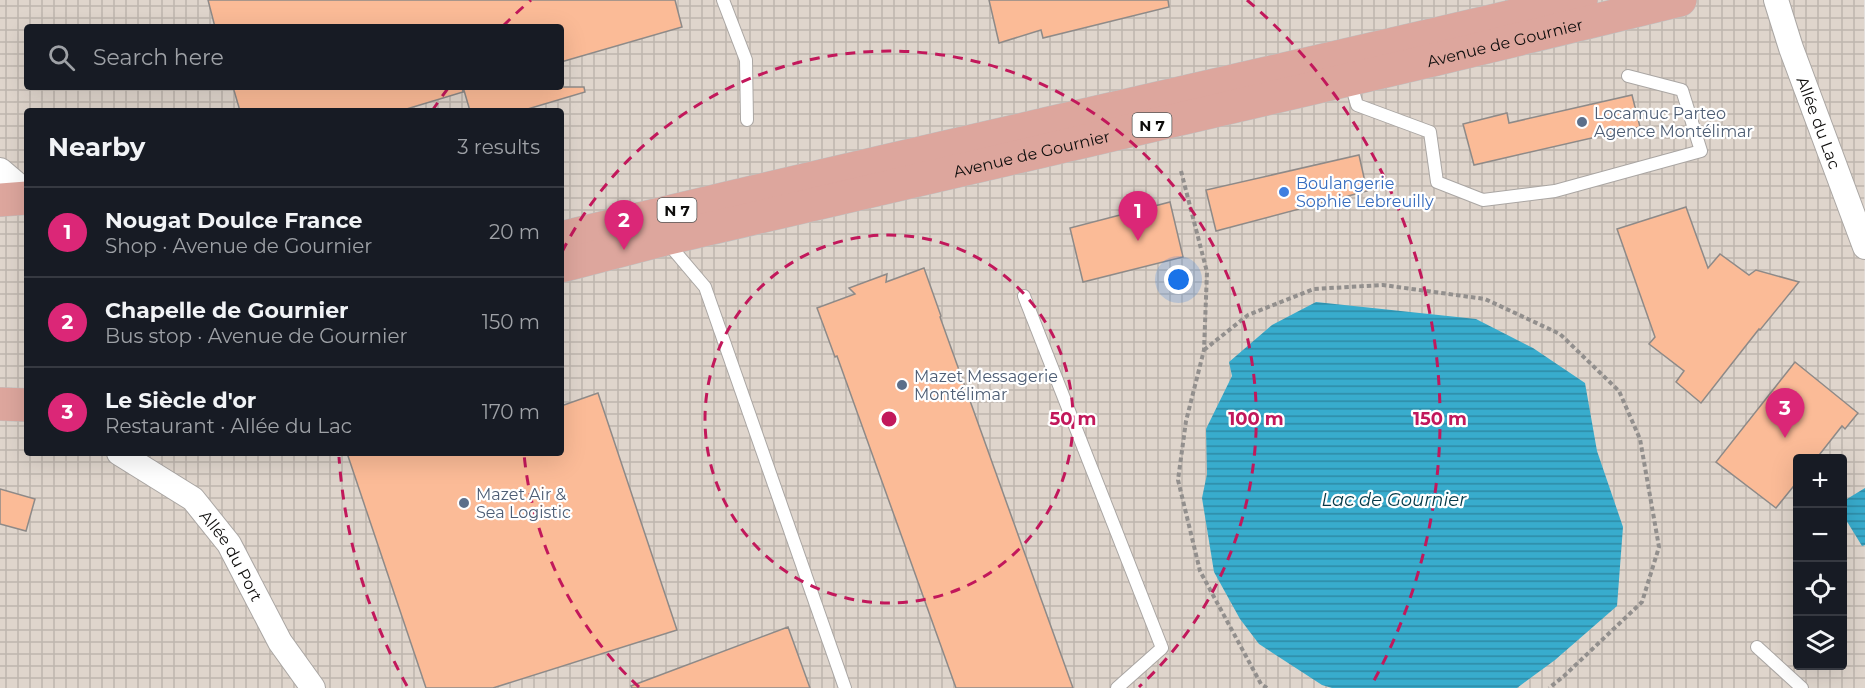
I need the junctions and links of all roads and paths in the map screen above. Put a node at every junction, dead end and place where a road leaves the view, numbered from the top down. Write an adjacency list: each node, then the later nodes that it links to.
1 (723, 0): 7 (lane)
2 (1581, 0): 5 (main road, Avenue de Gournier / N 7)
3 (1680, 0): 5 (main road, Avenue de Gournier / N 7)
4 (1776, 0): 15 (street, Allée du Lac)
5 (1347, 68): 6 (lane); 13 (main road, Avenue de Gournier / N 7)
6 (1628, 75)
7 (747, 120)
8 (0, 170): 10 (street)
9 (1180, 171): 18 (path)
10 (24, 190)
11 (24, 198): 12 (main road)
12 (0, 200)
13 (662, 226): 14 (main road, Avenue de Gournier / N 7); 16 (main road, Avenue de Gournier / N 7); 24 (lane)
14 (564, 238)
15 (1865, 247)
16 (564, 265)
17 (1024, 296): 25 (lane)
18 (1204, 350): 26 (path); 27 (path)
19 (0, 404): 20 (main road)
20 (24, 405)
21 (125, 456): 23 (street, Allée du Port)
22 (1757, 647): 28 (lane)
23 (313, 688)
24 (845, 688)
25 (1117, 688)
26 (1267, 688)
27 (1549, 688)
28 (1802, 688)

